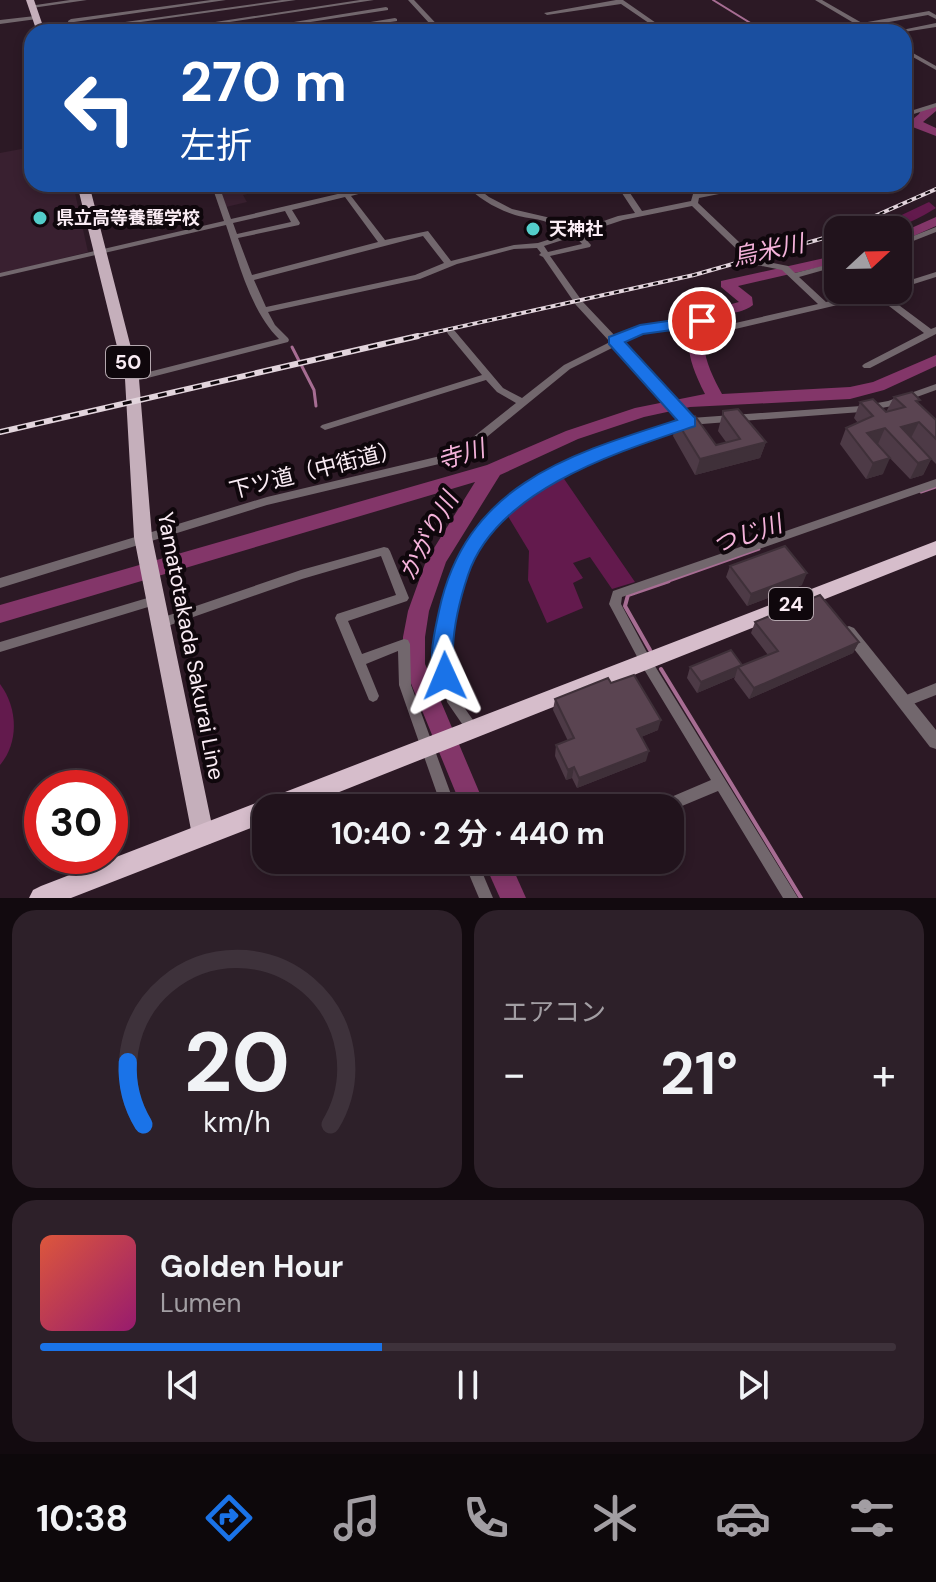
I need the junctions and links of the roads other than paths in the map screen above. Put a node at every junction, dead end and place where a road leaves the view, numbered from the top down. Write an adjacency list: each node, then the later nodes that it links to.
1 (84, 0): 12 (street)
2 (223, 0): 10 (street)
3 (293, 0): 9 (street)
4 (371, 0): 16 (street)
5 (378, 0): 11 (street)
6 (411, 0): 29 (street)
7 (818, 0): 31 (street)
8 (620, 1): 14 (street); 30 (street)
9 (270, 2): 16 (street); 18 (street)
10 (163, 8): 18 (street); 21 (street)
11 (386, 9): 19 (street); 26 (street)
12 (33, 10): 20 (street)
13 (936, 10): 15 (street)
14 (547, 13)
15 (929, 13): 17 (street); 32 (street)
16 (278, 14): 24 (street); 25 (street)
17 (936, 17)
18 (168, 18): 22 (street); 23 (street)
19 (395, 20): 27 (street); 28 (street)
20 (0, 22)
21 (72, 24)
22 (127, 24)
23 (170, 24)
24 (216, 24)
25 (284, 24)
26 (291, 24)
27 (368, 24)
28 (398, 24)
29 (433, 24)
30 (654, 24)
31 (861, 24)
32 (868, 24)
33 (936, 25): 34 (street)
34 (926, 26): 35 (street); 36 (street)
35 (912, 29)
36 (936, 32)
37 (912, 54): 38 (street)
38 (934, 65)
39 (936, 105): 40 (street)
40 (912, 112)
41 (85, 192): 57 (main road, Yamatotakada Sakurai Line / 50)
42 (217, 192): 50 (street)
43 (345, 192): 48 (street); 55 (street)
44 (478, 192): 52 (street)
45 (625, 192): 49 (street)
46 (716, 192): 47 (street)
47 (694, 203): 49 (street); 63 (street)
48 (287, 208): 50 (street); 53 (street)
49 (640, 214): 52 (street)
50 (229, 222): 53 (street); 57 (street)
51 (936, 229): 54 (street)
52 (571, 233): 56 (street); 58 (street)
53 (234, 237): 64 (street)
54 (912, 239)
55 (383, 243): 59 (street); 64 (street)
56 (539, 245): 58 (street); 59 (street)
57 (100, 251): 62 (street); 75 (main road, Yamatotakada Sakurai Line / 50)
58 (543, 255): 72 (street)
59 (449, 264): 69 (street)
60 (824, 268): 63 (street)
61 (936, 274): 65 (street)
62 (0, 275)
63 (794, 276): 68 (street)
64 (252, 278): 69 (street)
65 (912, 282)
66 (834, 304): 68 (street, 下ツ道（中街道）)
67 (892, 304): 71 (street)
68 (825, 306): 72 (street, 下ツ道（中街道）)
69 (265, 310): 75 (street)
70 (451, 332): 74 (street)
71 (933, 334): 73 (street)
72 (615, 341): 77 (street, 下ツ道（中街道）); 78 (street)
73 (867, 366)
74 (488, 376): 77 (street); 79 (street)
75 (132, 379): 81 (main road, Yamatotakada Sakurai Line / 50)
76 (936, 387): 78 (street)
77 (520, 401): 81 (street, 下ツ道（中街道）)
78 (686, 420): 93 (street)
79 (325, 427)
80 (936, 483): 89 (street)
81 (143, 541): 83 (street, 下ツ道（中街道）); 85 (main road, Yamatotakada Sakurai Line / 50)
82 (936, 548): 84 (highway, 24)
83 (0, 583)
84 (818, 594): 89 (highway, 24); 92 (street)
85 (154, 598): 86 (main road, Yamatotakada Sakurai Line / 50); 87 (street)
86 (159, 624): 88 (street); 101 (main road, Yamatotakada Sakurai Line / 50)
87 (0, 647)
88 (358, 661): 91 (street); 95 (street)
89 (646, 662): 93 (highway, 24); 96 (street)
90 (936, 689): 92 (street)
91 (373, 696)
92 (903, 702): 94 (street)
93 (470, 731): 95 (highway, 24)
94 (936, 742)
95 (431, 746): 97 (highway, 24); 98 (street)
96 (721, 783): 99 (street); 105 (street)
97 (308, 794)
98 (443, 794)
99 (684, 799)
100 (252, 816): 101 (highway)
101 (203, 835): 103 (highway)
102 (476, 874): 104 (street)
103 (41, 898)
104 (486, 898)
105 (791, 898)

